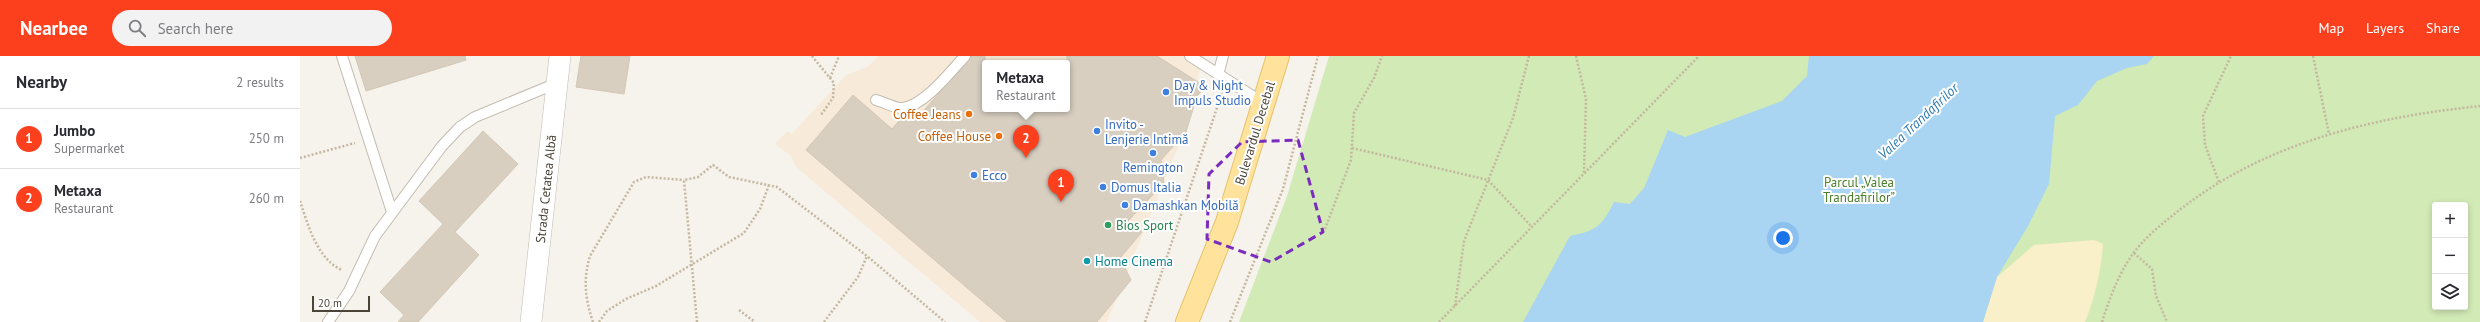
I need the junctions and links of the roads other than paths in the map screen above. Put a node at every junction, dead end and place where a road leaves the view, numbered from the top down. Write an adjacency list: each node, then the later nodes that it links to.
1 (342, 56): 11 (lane)
2 (560, 56): 8 (street, Strada Cetatea Albă)
3 (964, 56): 9 (lane)
4 (1190, 56): 7 (lane)
5 (1223, 56): 7 (lane)
6 (1278, 56): 10 (main road, Bulevardul Decebal)
7 (1222, 77): 10 (lane)
8 (557, 83): 11 (lane); 13 (street, Strada Cetatea Albă)
9 (876, 100)
10 (1266, 100): 14 (main road, Bulevardul Decebal)
11 (392, 212): 12 (lane)
12 (328, 322)
13 (531, 322)
14 (1187, 322)

